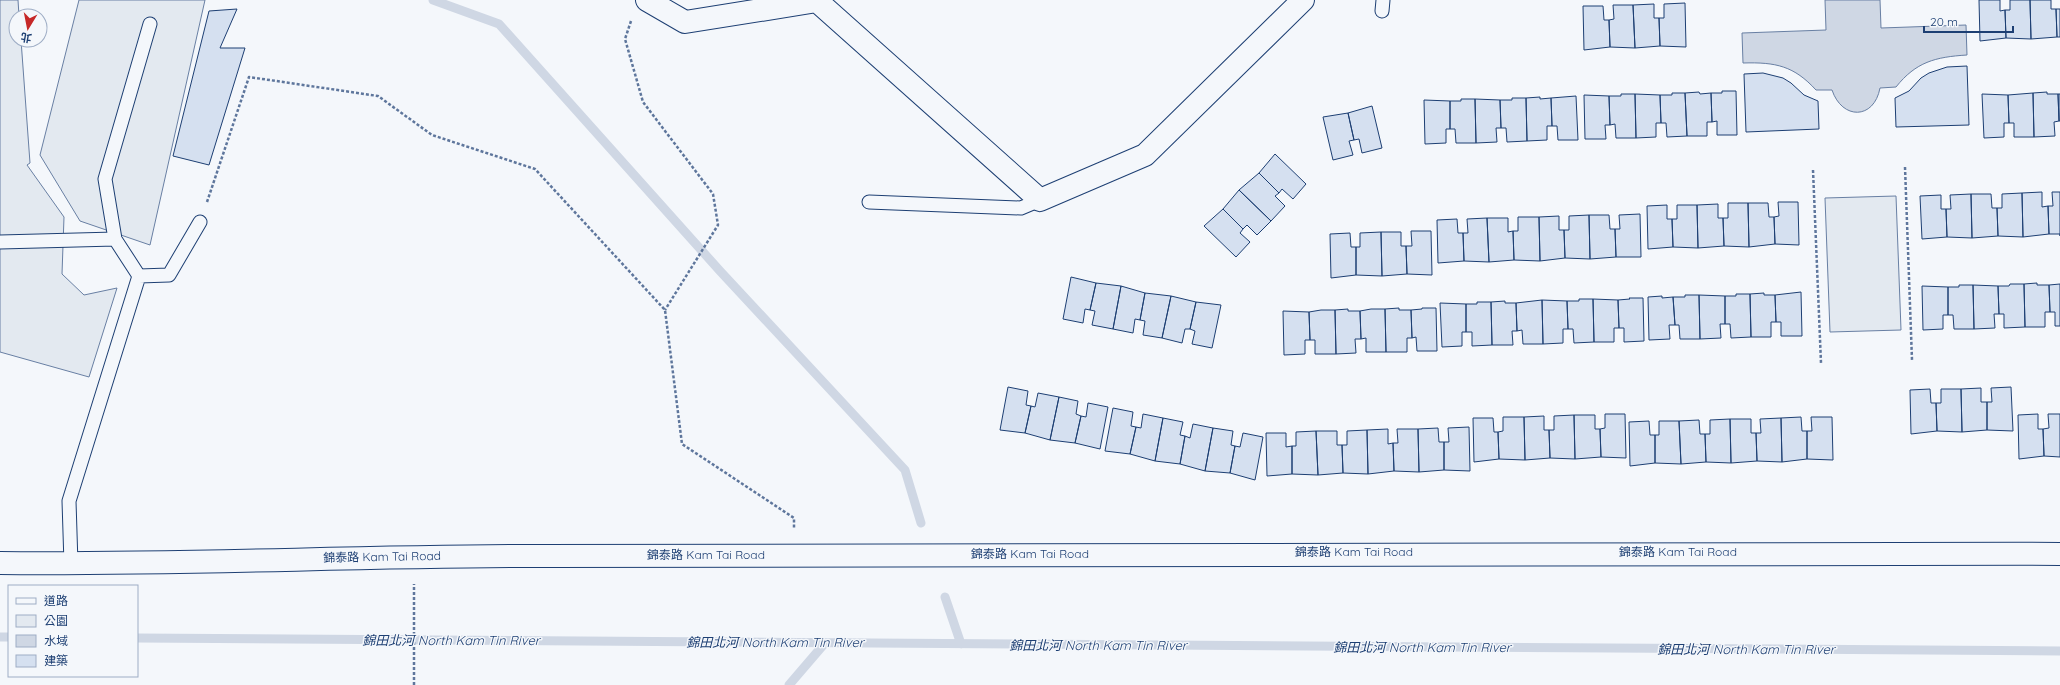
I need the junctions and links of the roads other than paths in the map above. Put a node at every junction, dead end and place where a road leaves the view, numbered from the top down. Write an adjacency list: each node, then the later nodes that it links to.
1 (648, 0): 4 (street)
2 (1303, 0): 4 (street)
3 (150, 24): 7 (lane)
4 (1040, 200): 5 (lane)
5 (869, 202)
6 (200, 222): 9 (lane)
7 (115, 239): 8 (lane); 9 (lane)
8 (0, 242)
9 (139, 276): 12 (lane)
10 (2060, 554): 12 (street, 錦泰路 Kam Tai Road)
11 (0, 562): 12 (street, 錦泰路 Kam Tai Road)
12 (71, 564)

